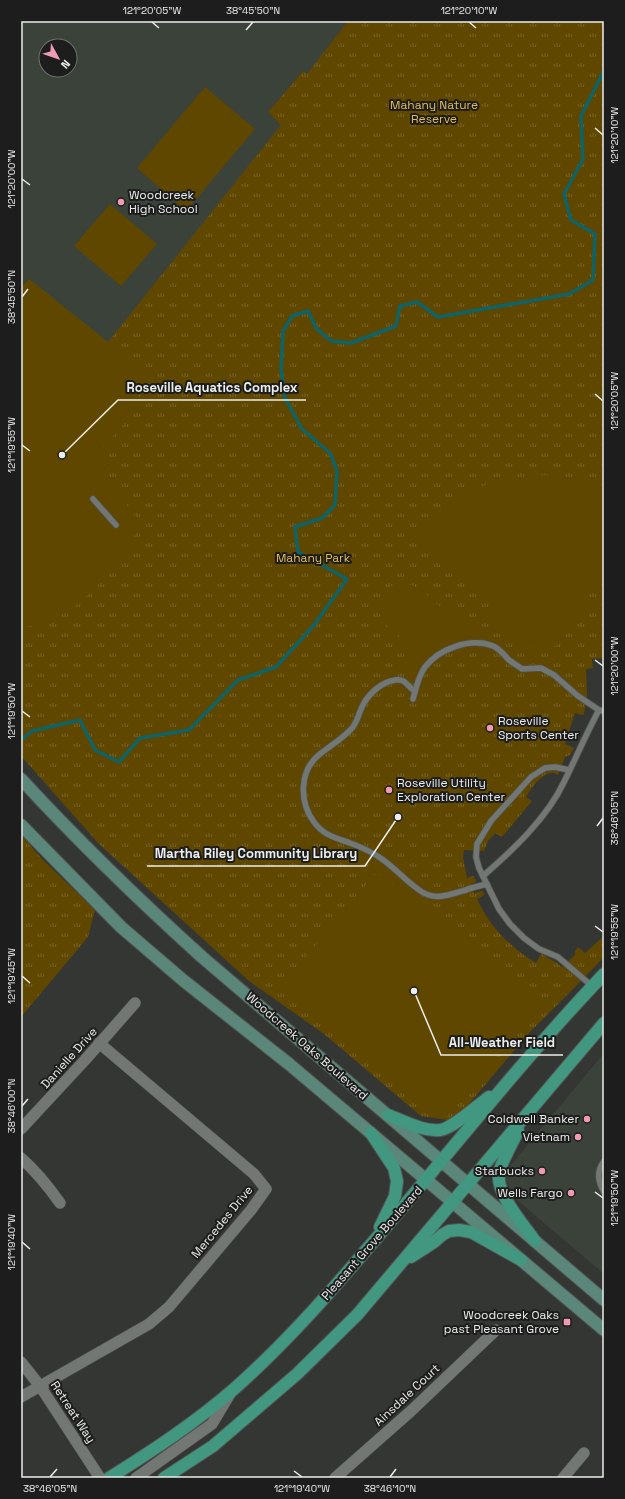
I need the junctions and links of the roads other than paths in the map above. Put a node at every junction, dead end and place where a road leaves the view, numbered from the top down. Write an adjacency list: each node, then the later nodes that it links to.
1 (93, 499): 2 (lane)
2 (116, 526)
3 (415, 691): 4 (lane); 5 (lane); 10 (lane)
4 (413, 699)
5 (601, 710): 6 (lane)
6 (569, 770): 9 (lane); 9 (lane)
7 (21, 779): 17 (main road, Woodcreek Oaks Boulevard)
8 (21, 825): 20 (main road, Woodcreek Oaks Boulevard)
9 (482, 876): 10 (lane)
10 (486, 884): 12 (lane)
11 (604, 974): 12 (main road, Pleasant Grove Boulevard)
12 (592, 986): 16 (main road, Pleasant Grove Boulevard)
13 (135, 1003): 15 (street, Danielle Drive)
14 (604, 1023): 18 (main road)
15 (99, 1044): 19 (street, Danielle Drive); 37 (street, Mercedes Drive)
16 (506, 1085): 17 (main road); 22 (main road, Pleasant Grove Boulevard)
17 (388, 1115): 22 (main road, Woodcreek Oaks Boulevard)
18 (525, 1116): 25 (main road); 29 (main road)
19 (21, 1129)
20 (371, 1133): 24 (main road, Woodcreek Oaks Boulevard); 30 (main road)
21 (21, 1158): 28 (street)
22 (442, 1161): 24 (main road, Pleasant Grove Boulevard); 25 (main road, Woodcreek Oaks Boulevard)
23 (604, 1161): 26 (lane)
24 (426, 1179): 27 (main road, Woodcreek Oaks Boulevard); 30 (main road, Pleasant Grove Boulevard)
25 (468, 1184): 27 (main road); 29 (main road, Woodcreek Oaks Boulevard)
26 (604, 1192)
27 (452, 1202): 31 (main road, Woodcreek Oaks Boulevard); 32 (main road)
28 (60, 1203)
29 (535, 1241): 33 (main road, Woodcreek Oaks Boulevard)
30 (370, 1246): 38 (main road, Pleasant Grove Boulevard)
31 (522, 1260): 32 (main road); 35 (main road, Woodcreek Oaks Boulevard)
32 (401, 1262): 44 (main road)
33 (604, 1300)
34 (496, 1330): 45 (street, Ainsdale Court)
35 (604, 1330)
36 (21, 1362): 37 (street, Retreat Way)
37 (40, 1386): 39 (street); 41 (street, Retreat Way)
38 (232, 1390): 42 (main road, Pleasant Grove Boulevard); 43 (street)
39 (21, 1397)
40 (584, 1453): 46 (street)
41 (100, 1478)
42 (109, 1478)
43 (136, 1478)
44 (164, 1478)
45 (335, 1478)
46 (563, 1478)

